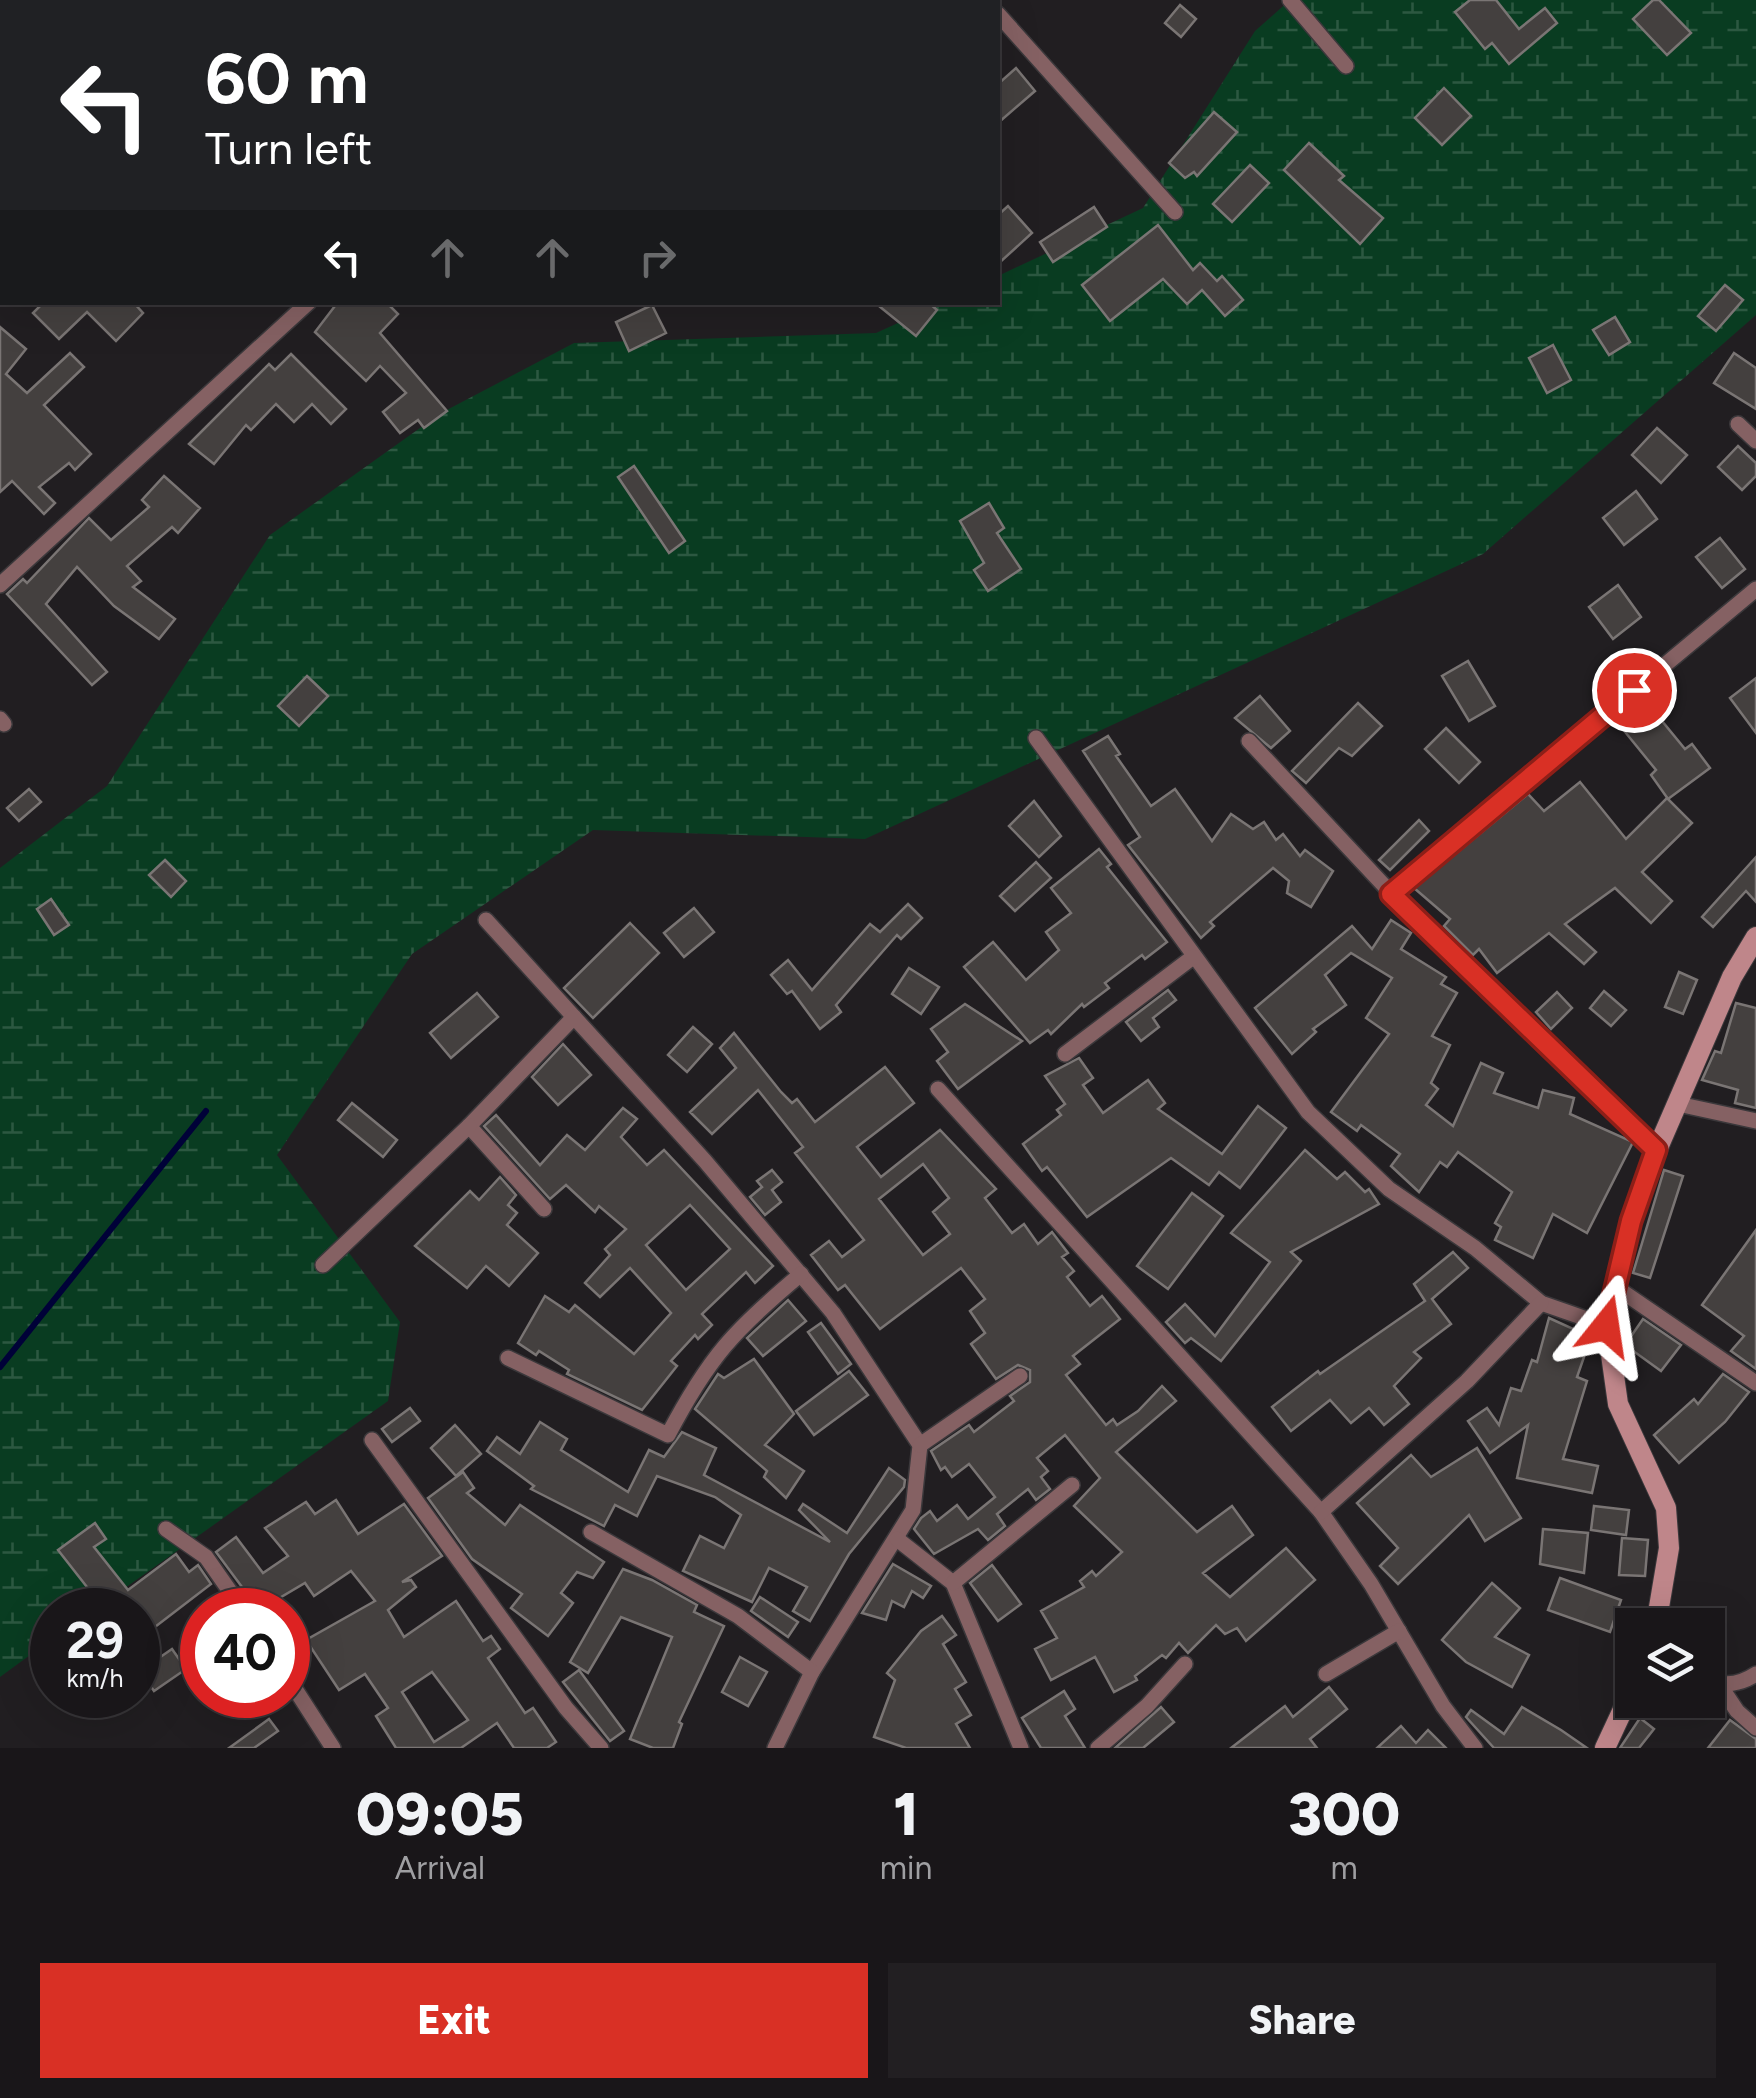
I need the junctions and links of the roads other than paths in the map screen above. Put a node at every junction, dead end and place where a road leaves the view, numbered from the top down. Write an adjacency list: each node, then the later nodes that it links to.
1 (1290, 0): 3 (street)
2 (1000, 16): 4 (street)
3 (1346, 66)
4 (1175, 212)
5 (306, 305): 8 (street)
6 (1738, 424): 7 (street)
7 (1756, 442)
8 (0, 585)
9 (1756, 589): 12 (street)
10 (1036, 738): 15 (street)
11 (1249, 742): 12 (street)
12 (1391, 894): 22 (street)
13 (486, 920): 16 (street)
14 (1756, 937): 19 (street)
15 (1193, 957): 17 (street); 27 (street)
16 (574, 1018): 21 (street); 25 (street)
17 (1064, 1054)
18 (938, 1089): 35 (street)
19 (1678, 1104): 20 (street); 22 (street)
20 (1756, 1121)
21 (468, 1126): 23 (street); 24 (street)
22 (1656, 1150): 26 (street)
23 (544, 1209)
24 (323, 1265)
25 (800, 1274): 29 (street); 33 (street)
26 (1617, 1288): 28 (street); 31 (street)
27 (1541, 1303): 28 (street); 35 (street)
28 (1606, 1326): 41 (street)
29 (508, 1358)
30 (1020, 1376): 33 (street)
31 (1756, 1383)
32 (372, 1440): 53 (street)
33 (920, 1445): 38 (street)
34 (1072, 1485): 39 (street)
35 (1321, 1512): 42 (street)
36 (166, 1528): 40 (street)
37 (591, 1532): 44 (street)
38 (897, 1539): 39 (street); 44 (street)
39 (953, 1583): 55 (street)
40 (227, 1588)
41 (1659, 1608)
42 (1399, 1630): 45 (street); 57 (street)
43 (1185, 1664): 56 (street)
44 (812, 1672): 54 (street)
45 (1326, 1674)
46 (1756, 1674): 47 (street)
47 (1725, 1680)
48 (1725, 1696): 51 (street)
49 (310, 1712): 52 (street)
50 (1619, 1718): 58 (street)
51 (1756, 1728)
52 (333, 1748)
53 (601, 1748)
54 (775, 1748)
55 (1021, 1748)
56 (1098, 1748)
57 (1475, 1748)
58 (1605, 1748)

